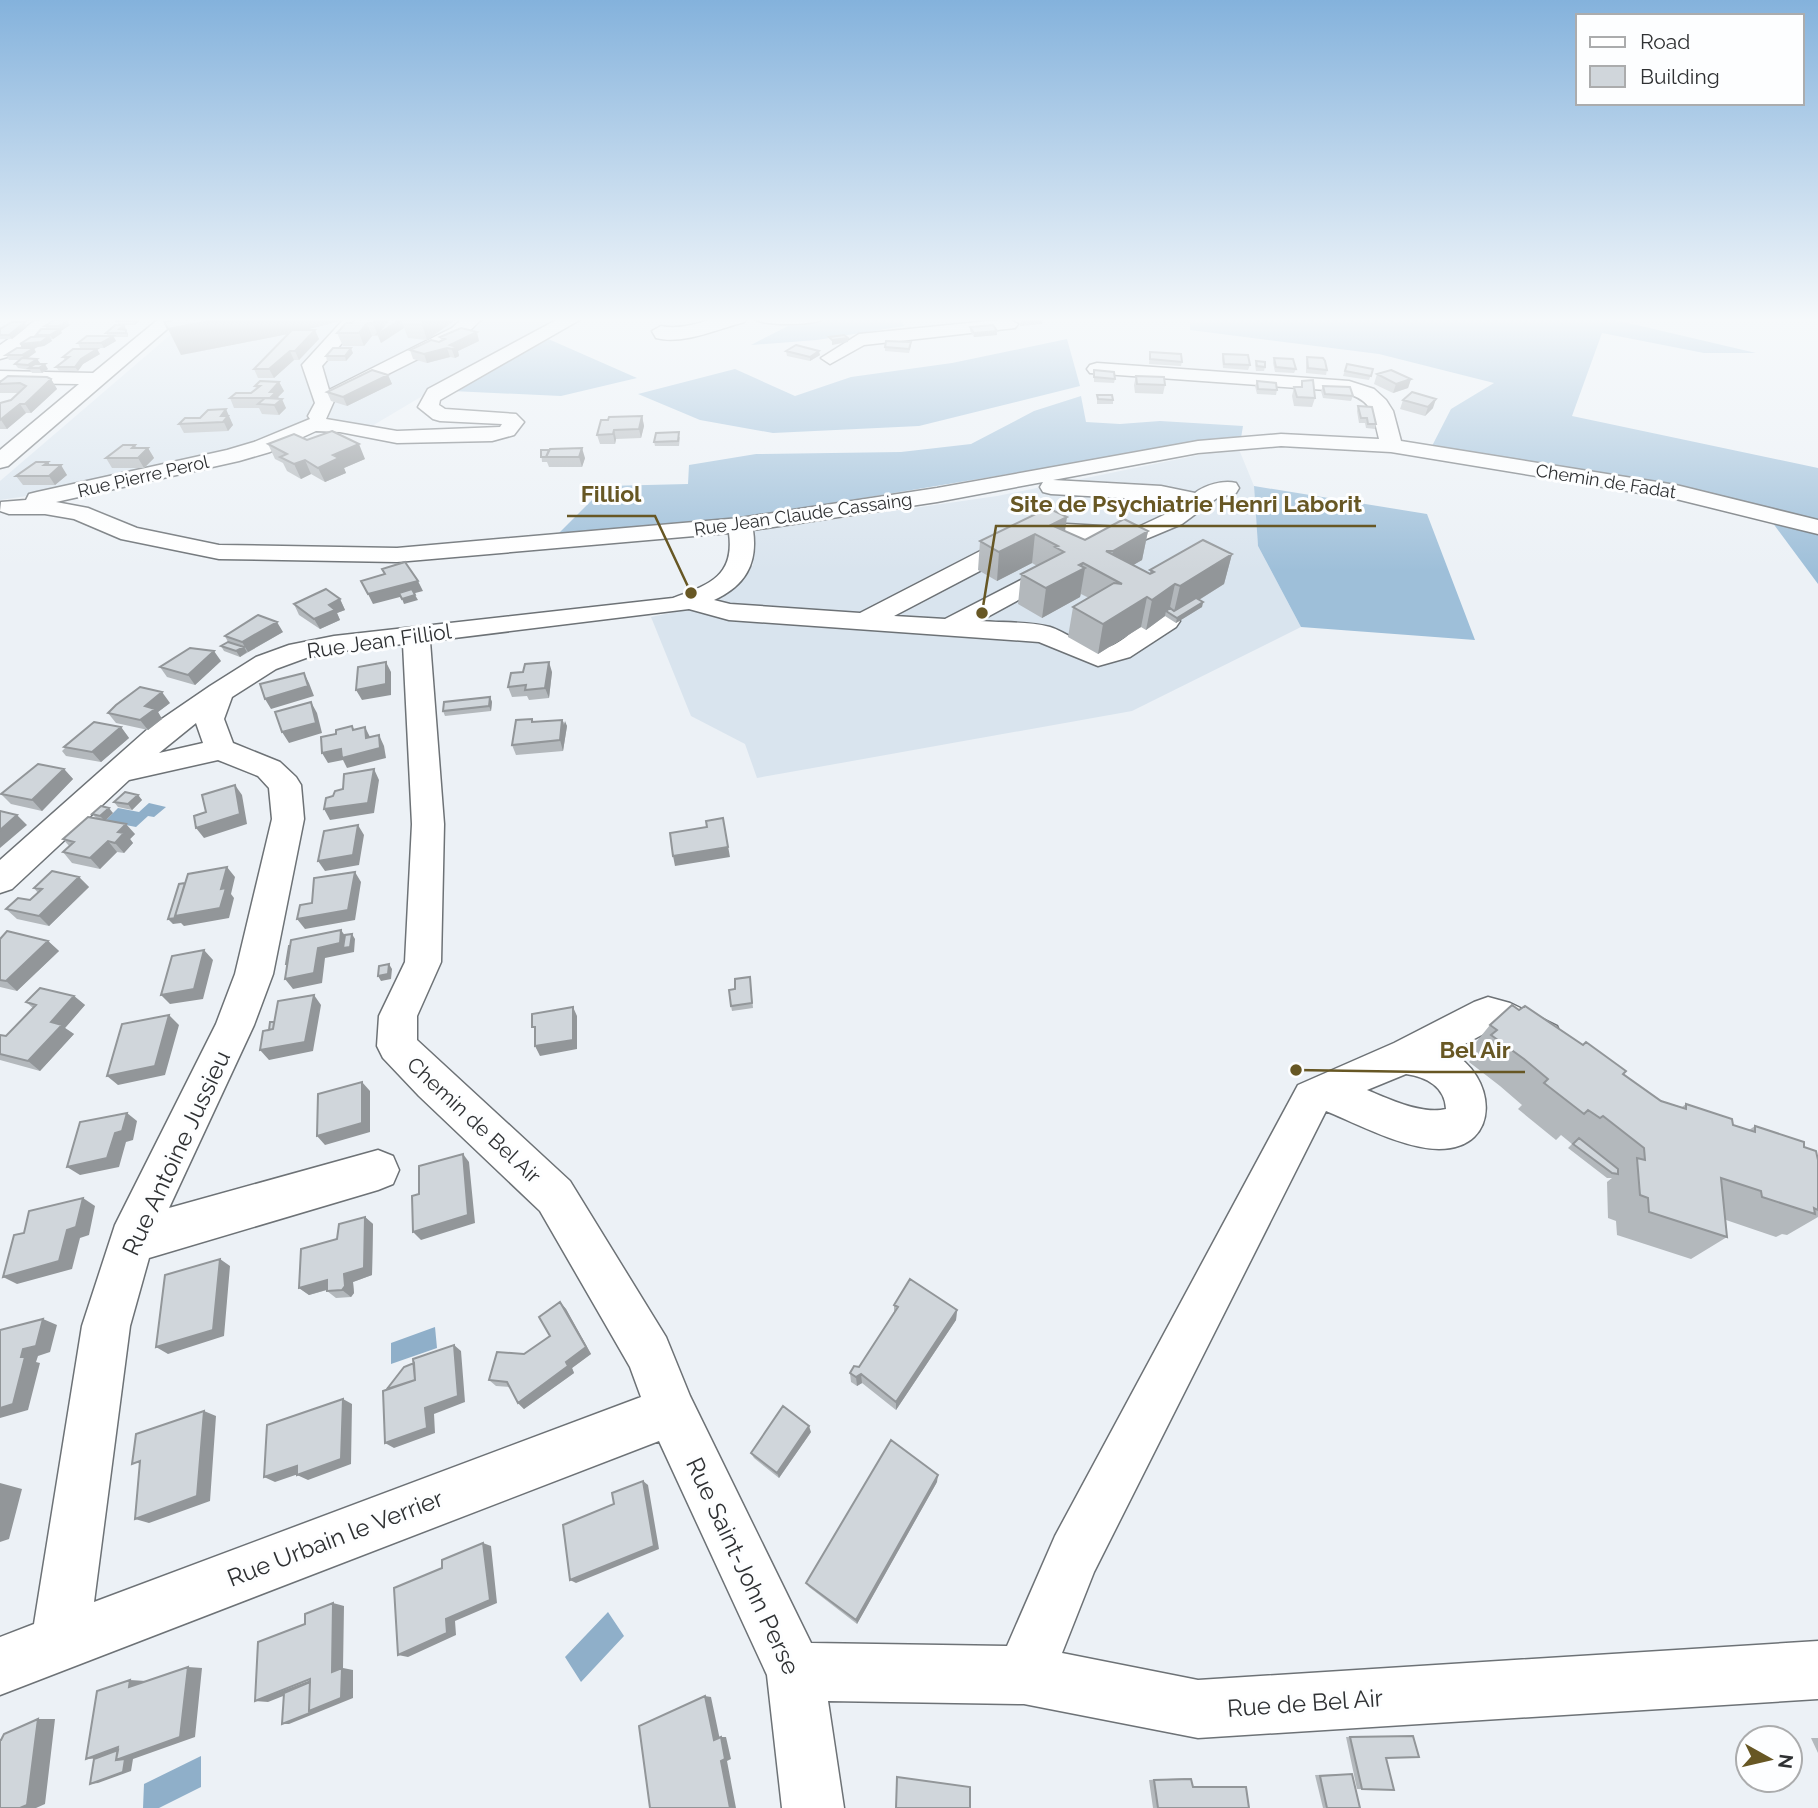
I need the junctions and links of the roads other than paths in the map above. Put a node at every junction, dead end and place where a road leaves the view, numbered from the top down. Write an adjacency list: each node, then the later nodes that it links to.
1 (70, 402): 7 (street)
2 (325, 402): 5 (street)
3 (429, 402): 5 (street, Rue Pierre Perol)
4 (1380, 402): 6 (street)
5 (313, 425): 8 (street, Rue Pierre Perol)
6 (1391, 446): 9 (street, Rue Jean Claude Cassaing); 16 (street, Chemin de Fadat)
7 (0, 461)
8 (165, 472): 11 (street, Rue Pierre Perol); 14 (street)
9 (1002, 483): 12 (street); 15 (street, Rue Jean Claude Cassaing)
10 (1228, 488): 12 (street)
11 (41, 498): 13 (street, Rue Pierre Perol); 14 (street, Rue Jean Claude Cassaing)
12 (1196, 500): 17 (street)
13 (5, 507): 14 (street, Rue Jean Claude Cassaing)
14 (106, 511): 15 (street, Rue Jean Claude Cassaing)
15 (740, 525): 20 (street, Rue Jean Filliol)
16 (1818, 527)
17 (1118, 535): 18 (street); 22 (street)
18 (1082, 556)
19 (1044, 576): 23 (street)
20 (688, 601): 22 (street); 24 (street, Rue Jean Filliol)
21 (1167, 621): 23 (street)
22 (867, 622): 23 (street)
23 (950, 627)
24 (416, 635): 25 (street, Rue Jean Filliol); 34 (street, Chemin de Bel Air)
25 (220, 692): 26 (street); 27 (street, Rue Jean Filliol)
26 (220, 749): 27 (street); 33 (street, Rue Antoine Jussieu)
27 (116, 774): 28 (street, Rue Jean Filliol)
28 (0, 880)
29 (1406, 1056): 30 (street); 31 (street); 31 (street)
30 (1579, 1058)
31 (1323, 1091): 39 (street)
32 (378, 1170): 33 (street)
33 (131, 1241): 35 (street, Rue Antoine Jussieu)
34 (671, 1411): 35 (street, Rue Urbain le Verrier); 38 (street, Rue Saint-John Perse)
35 (60, 1642): 36 (street, Rue Urbain le Verrier)
36 (0, 1666)
37 (1818, 1670): 39 (street, Rue de Bel Air)
38 (795, 1672): 39 (street, Rue de Bel Air); 40 (street, Rue Saint-John Perse)
39 (1024, 1675)
40 (813, 1808)

